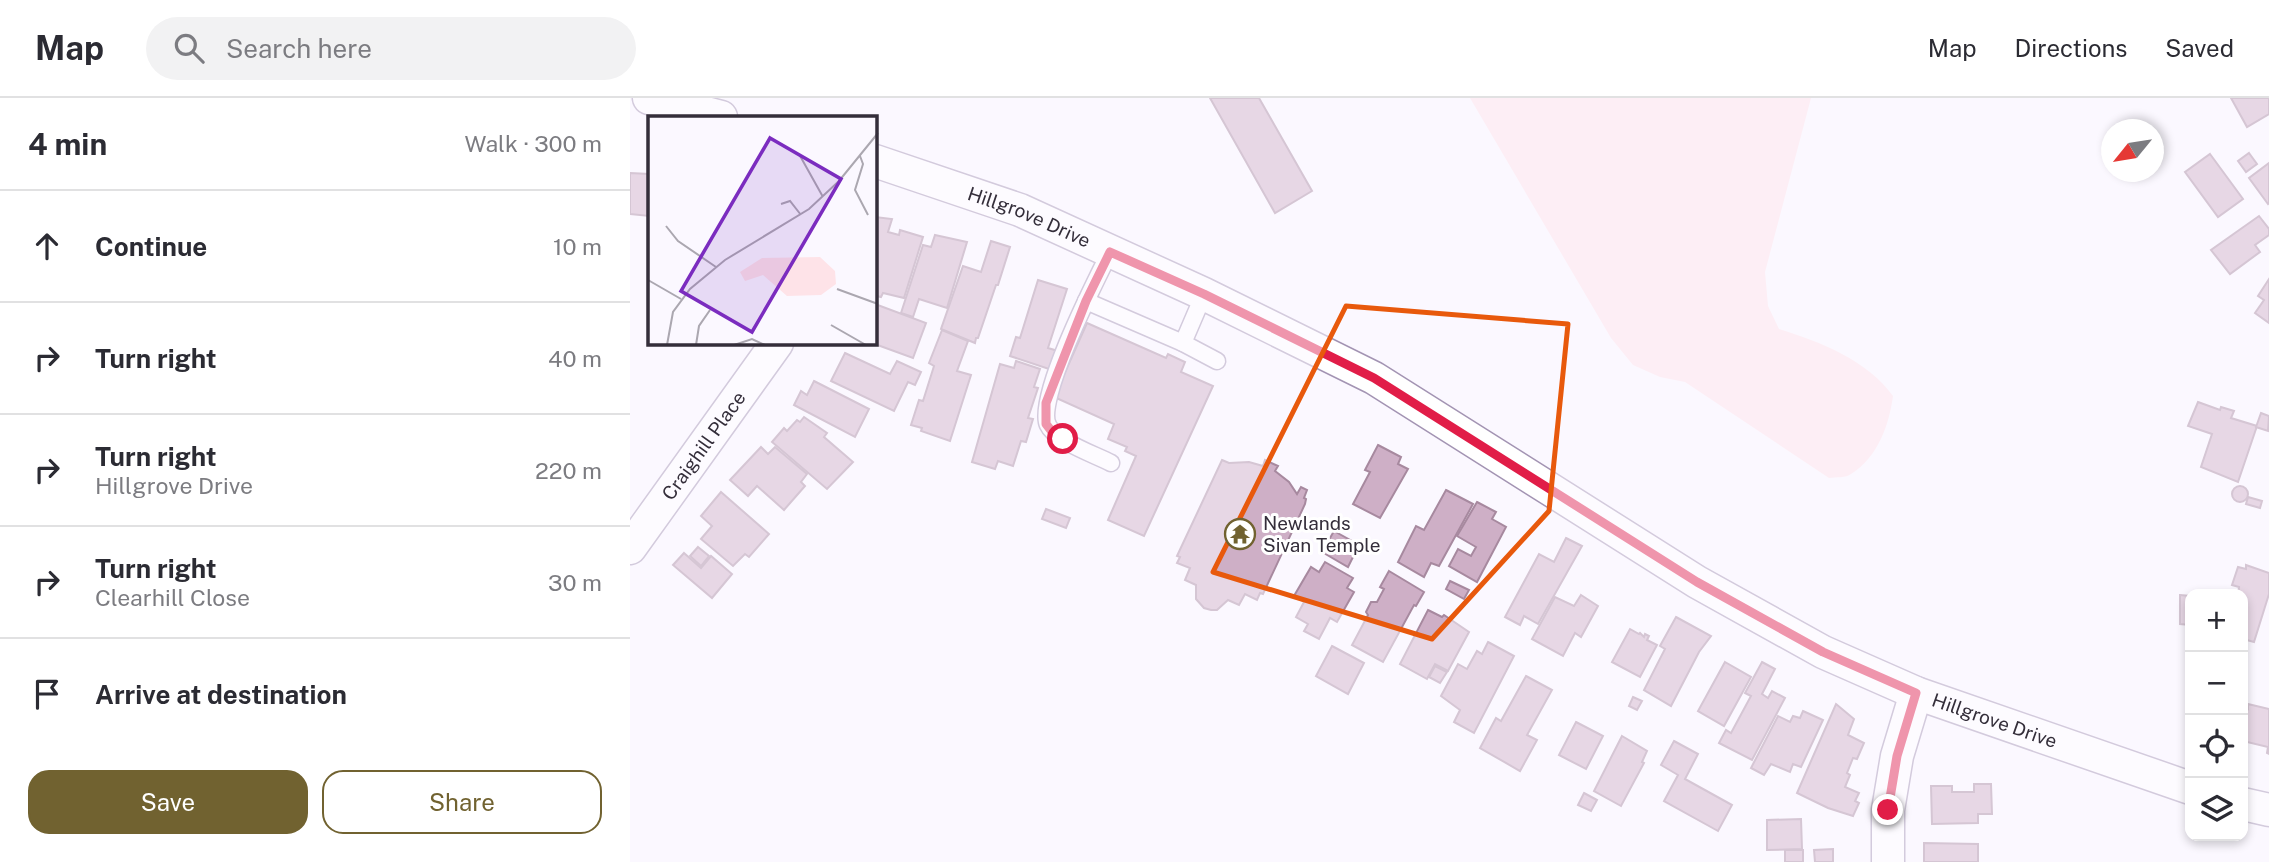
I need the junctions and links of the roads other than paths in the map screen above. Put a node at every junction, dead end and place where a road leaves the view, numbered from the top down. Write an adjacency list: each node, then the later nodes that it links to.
1 (649, 98): 2 (street)
2 (717, 116)
3 (877, 162): 4 (street, Hillgrove Drive)
4 (1110, 252): 5 (street, Hillgrove Drive); 6 (lane)
5 (1204, 294): 7 (lane); 12 (street, Hillgrove Drive)
6 (1086, 301): 7 (lane); 10 (lane)
7 (1183, 343): 9 (lane)
8 (776, 345): 11 (street, Craighill Place)
9 (1217, 361)
10 (1111, 463)
11 (630, 548)
12 (1916, 693): 13 (street, Hillgrove Drive); 16 (street)
13 (2185, 786)
14 (2248, 805): 15 (street)
15 (2269, 810)
16 (1888, 862)

